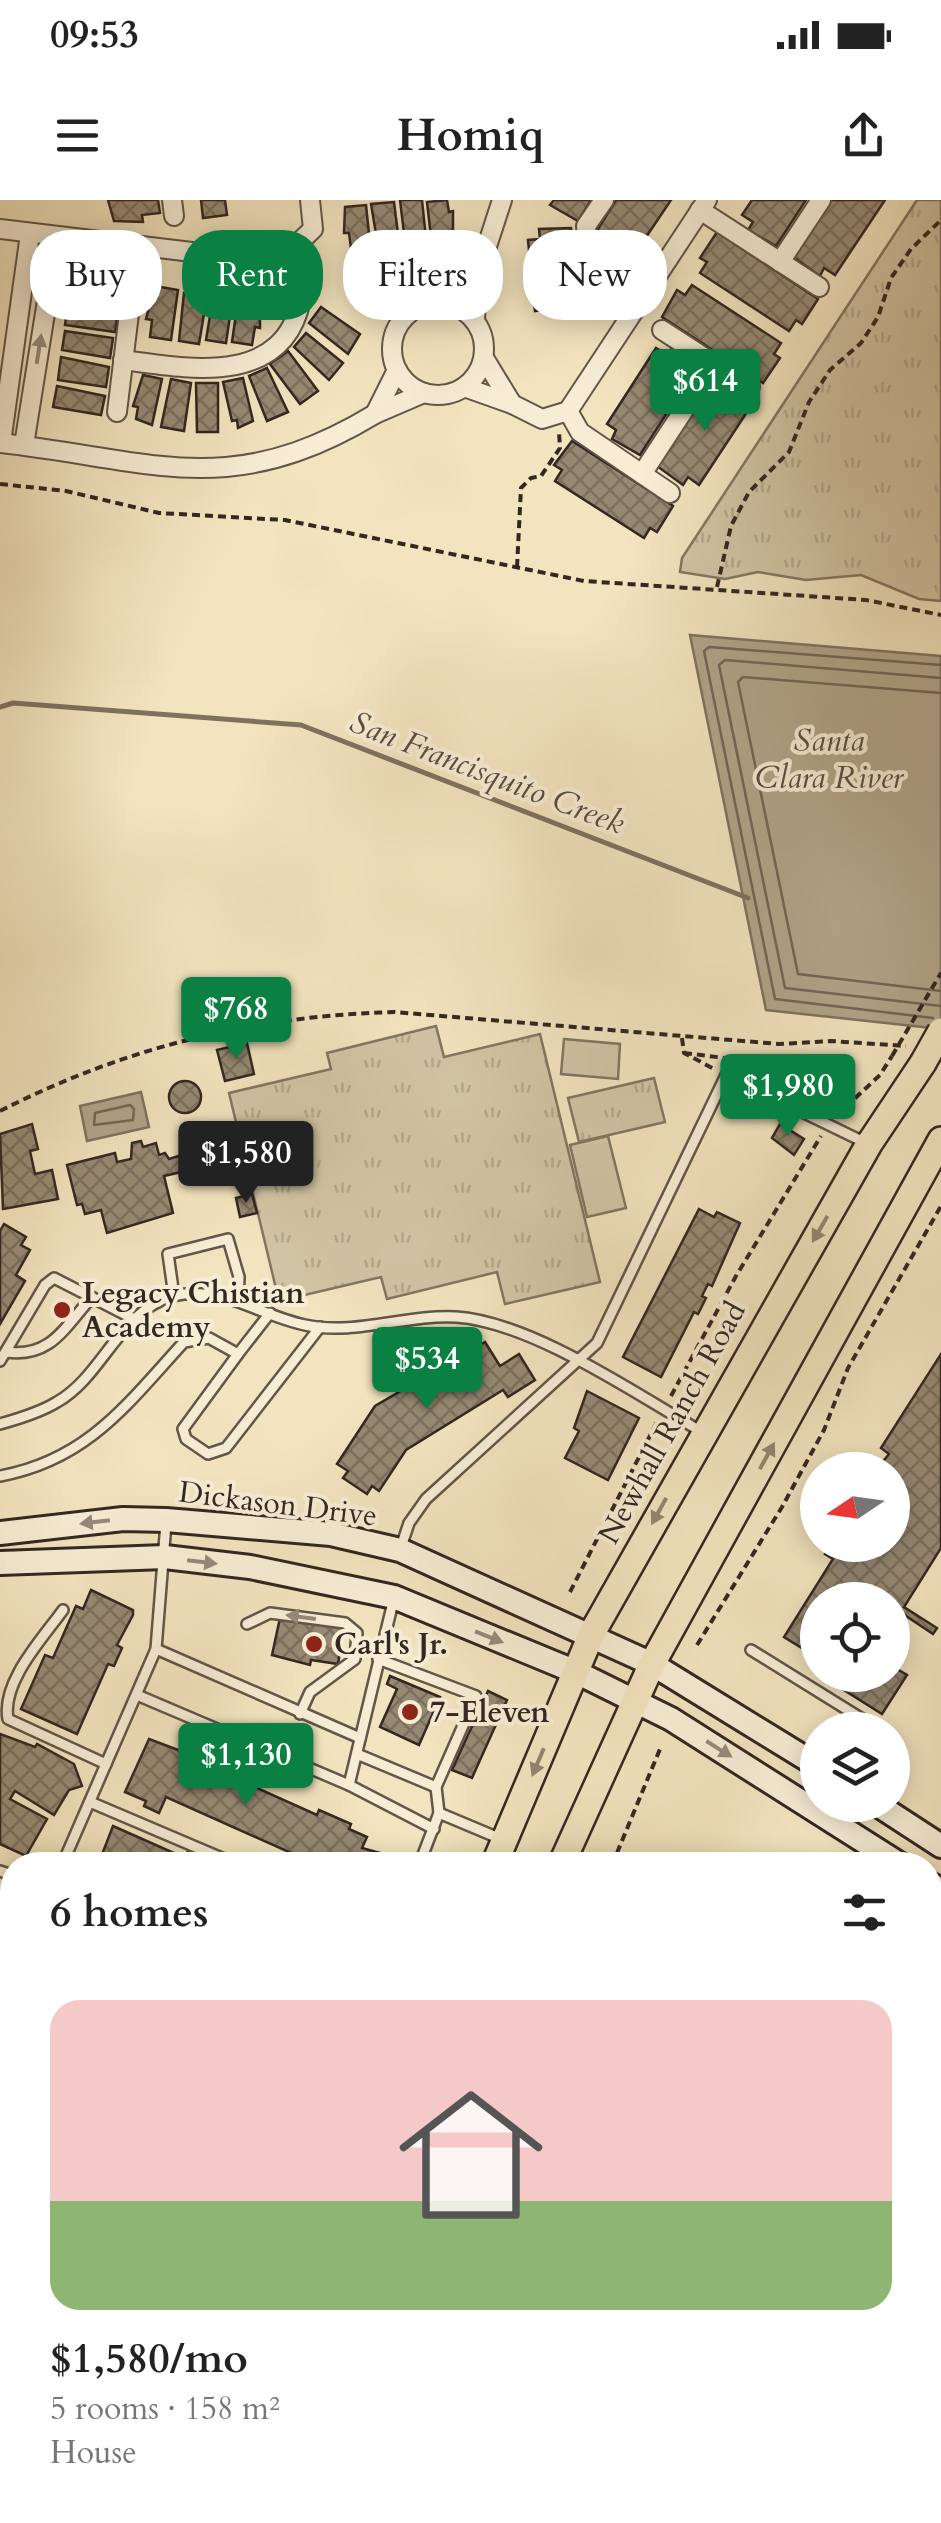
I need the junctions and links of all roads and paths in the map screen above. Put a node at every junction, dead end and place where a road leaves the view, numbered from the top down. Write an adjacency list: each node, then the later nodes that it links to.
1 (310, 200): 11 (street)
2 (502, 200): 8 (street)
3 (604, 200): 9 (street)
4 (821, 200): 13 (street)
5 (704, 205): 12 (street); 13 (street)
6 (941, 220): 39 (path)
7 (0, 229): 10 (street)
8 (492, 230)
9 (586, 230)
10 (30, 234): 33 (street)
11 (162, 251)
12 (667, 260)
13 (780, 262): 14 (street)
14 (820, 287)
15 (44, 320): 34 (street, one-way to 15)
16 (128, 320): 23 (street)
17 (297, 320): 23 (street)
18 (404, 320): 25 (street)
19 (475, 320): 22 (street)
20 (626, 320): 32 (street)
21 (662, 330): 24 (street)
22 (484, 358): 27 (street); 29 (street)
23 (123, 360): 30 (street)
24 (714, 364): 26 (street); 35 (street)
25 (396, 370): 28 (street); 31 (street)
26 (750, 387)
27 (464, 388): 28 (street); 29 (street)
28 (424, 393): 31 (street)
29 (512, 404): 32 (street)
30 (117, 412)
31 (376, 414): 34 (street)
32 (561, 414): 35 (street); 38 (path)
33 (0, 442): 34 (street)
34 (24, 446)
35 (642, 474): 37 (street)
36 (0, 484): 38 (path)
37 (670, 493)
38 (517, 566): 39 (path)
39 (717, 588): 40 (path)
40 (941, 615)
41 (941, 973): 47 (path, bridge)
42 (941, 1031): 45 (main road, Newhall Ranch Road, bridge)
43 (682, 1038): 44 (path); 45 (path); 48 (path)
44 (684, 1053): 46 (path); 47 (path)
45 (915, 1055): 51 (main road, Newhall Ranch Road)
46 (726, 1075): 49 (lane); 61 (lane)
47 (845, 1103): 49 (path)
48 (0, 1111)
49 (830, 1124): 51 (lane); 62 (path)
50 (941, 1140): 80 (main road, one-way to 50)
51 (869, 1144): 64 (main road, Newhall Ranch Road, one-way to 64)
52 (940, 1209): 76 (path)
53 (174, 1296): 55 (lane); 55 (lane); 57 (lane)
54 (92, 1297): 57 (lane); 60 (lane); 60 (lane)
55 (238, 1300): 56 (lane)
56 (270, 1313): 58 (lane); 59 (lane)
57 (134, 1319): 63 (lane)
58 (320, 1327): 59 (lane); 61 (lane)
59 (238, 1354): 65 (lane)
60 (3, 1357)
61 (576, 1362): 62 (lane); 68 (lane)
62 (664, 1410): 64 (lane); 71 (path)
63 (0, 1424)
64 (702, 1432): 75 (main road, Newhall Ranch Road, one-way to 75)
65 (0, 1476)
66 (166, 1520): 67 (street, Dickason Drive, one-way to 67); 68 (street, Dickason Drive); 69 (lane)
67 (0, 1534)
68 (400, 1550): 75 (street, Dickason Drive)
69 (164, 1557): 70 (street); 72 (street, one-way to 72); 77 (lane)
70 (0, 1564)
71 (570, 1592)
72 (394, 1597): 79 (lane); 81 (street, one-way to 81)
73 (63, 1610): 90 (lane)
74 (247, 1624): 85 (lane, one-way to 74)
75 (592, 1633): 80 (street, Dickason Drive); 81 (main road, Newhall Ranch Road)
76 (697, 1645)
77 (156, 1648): 82 (lane); 85 (lane)
78 (750, 1650): 84 (lane)
79 (378, 1659): 86 (lane); 92 (lane)
80 (652, 1664): 83 (main road); 89 (street, Dickason Drive)
81 (576, 1672): 83 (street); 97 (main road, Newhall Ranch Road, one-way to 97)
82 (137, 1695): 90 (lane); 91 (lane)
83 (634, 1701): 103 (main road); 105 (street, one-way to 105)
84 (851, 1712)
85 (300, 1714): 86 (lane)
86 (360, 1738): 88 (lane)
87 (660, 1749): 104 (path)
88 (357, 1754): 91 (lane); 92 (lane)
89 (800, 1755)
90 (106, 1764): 93 (lane)
91 (349, 1785): 96 (lane)
92 (436, 1787): 94 (lane)
93 (90, 1802): 99 (lane); 100 (lane)
94 (439, 1814): 96 (lane); 97 (lane)
95 (904, 1822): 98 (street)
96 (434, 1829): 101 (lane)
97 (504, 1841): 102 (main road, Newhall Ranch Road)
98 (941, 1846)
99 (68, 1852)
100 (207, 1852)
101 (424, 1852)
102 (499, 1852)
103 (567, 1852)
104 (617, 1852)
105 (880, 1852)

